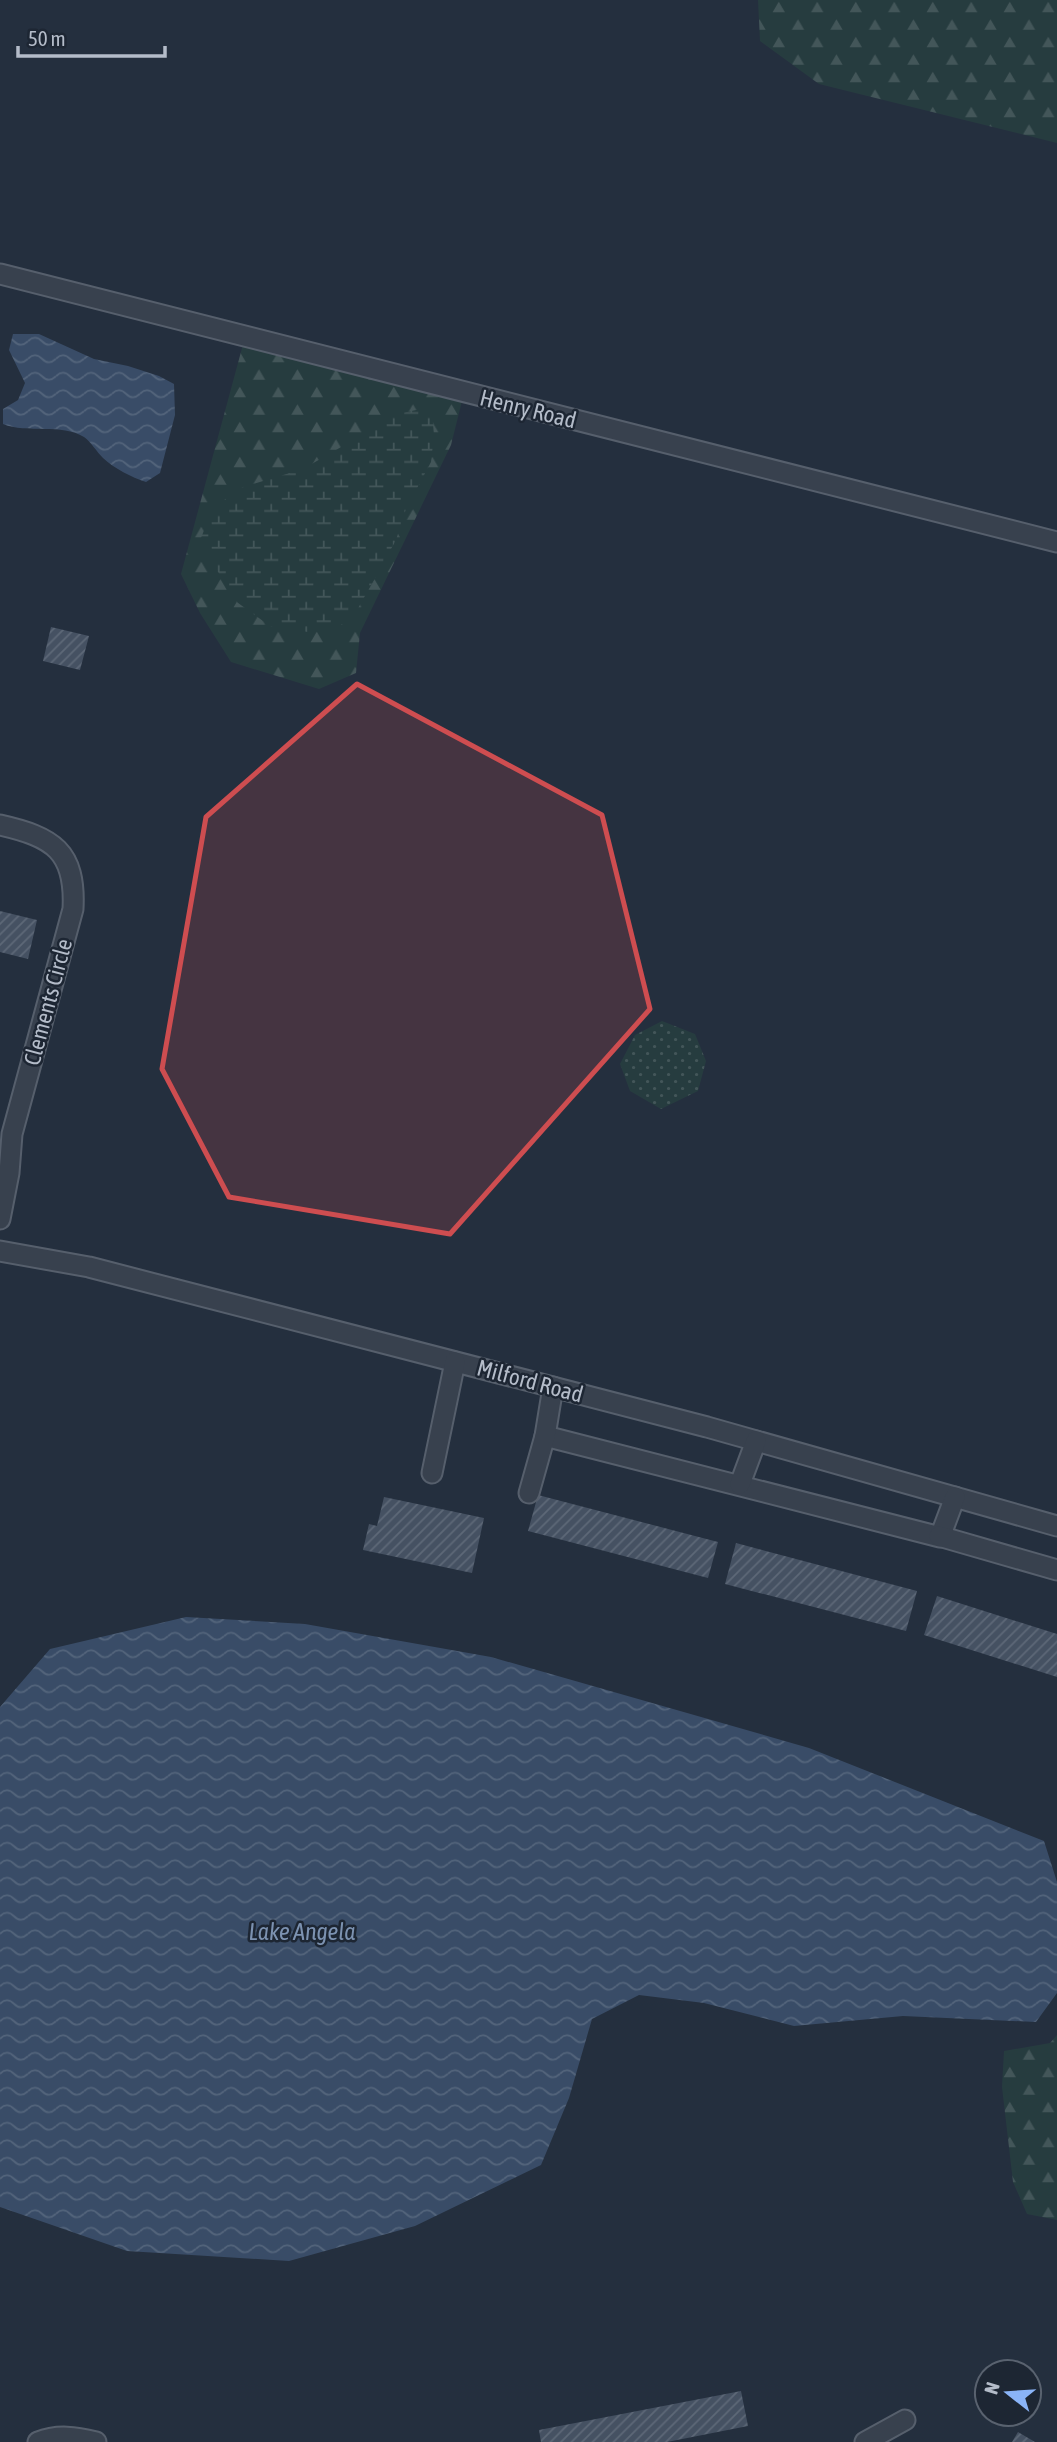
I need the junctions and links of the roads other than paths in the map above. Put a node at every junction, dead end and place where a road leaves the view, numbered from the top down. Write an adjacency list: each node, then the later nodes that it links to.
1 (0, 274): 2 (street, Henry Road)
2 (1057, 542)
3 (0, 825): 4 (street, Clements Circle)
4 (0, 1219)
5 (0, 1251): 6 (street, Milford Road)
6 (456, 1362): 7 (street, Milford Road); 10 (street)
7 (553, 1387): 8 (street); 9 (street, Milford Road)
8 (545, 1436): 11 (street); 12 (street)
9 (756, 1441): 11 (street); 13 (street, Milford Road)
10 (432, 1473)
11 (740, 1484): 15 (street)
12 (529, 1493)
13 (955, 1497): 14 (street, Milford Road); 15 (street)
14 (1057, 1526)
15 (939, 1536): 16 (street)
16 (1057, 1570)
17 (905, 2420): 20 (street)
18 (38, 2442): 19 (street)
19 (96, 2442)
20 (865, 2442)

